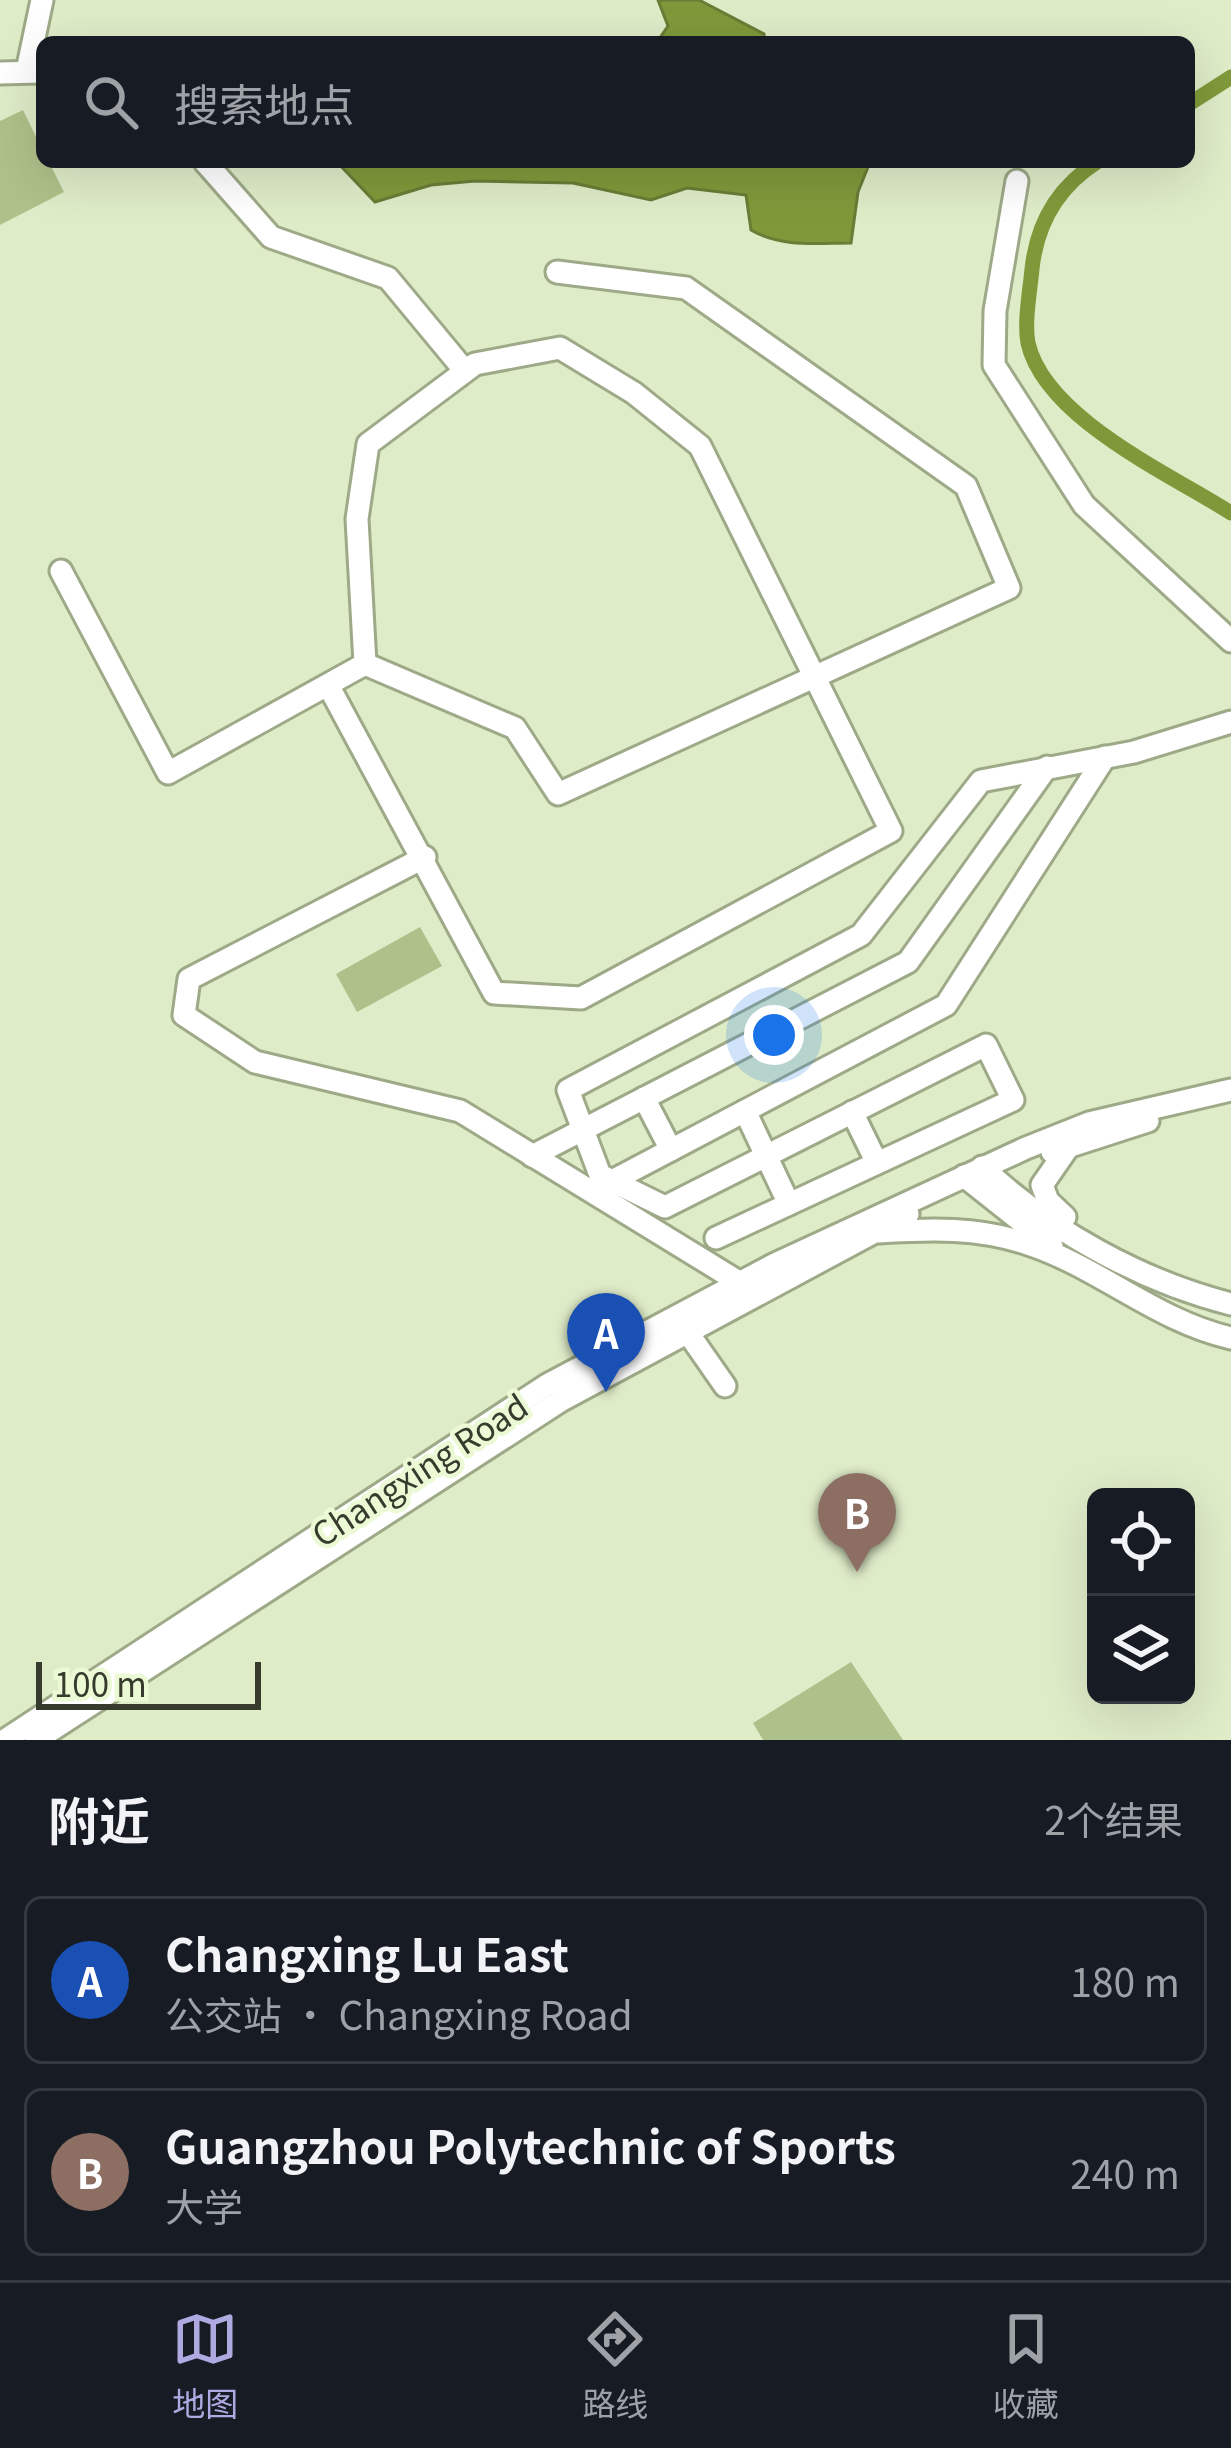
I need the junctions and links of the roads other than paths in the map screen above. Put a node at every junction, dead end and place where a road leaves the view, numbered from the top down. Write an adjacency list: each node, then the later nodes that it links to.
1 (42, 4): 2 (street)
2 (39, 36)
3 (35, 72): 4 (street)
4 (0, 73)
5 (211, 168): 8 (street)
6 (1017, 181): 10 (street)
7 (556, 272): 12 (street)
8 (465, 371): 11 (street); 12 (street)
9 (61, 571): 13 (street)
10 (1231, 641)
11 (365, 664): 12 (street); 13 (street)
12 (813, 674): 17 (street)
13 (328, 685): 17 (street)
14 (1231, 722): 15 (street)
15 (1105, 757): 16 (street); 20 (street)
16 (1047, 766): 19 (street); 22 (street)
17 (425, 856): 25 (street)
18 (1231, 1090): 23 (street); 28 (street)
19 (644, 1098): 22 (street); 24 (street)
20 (745, 1111): 24 (street); 26 (street)
21 (853, 1112): 26 (street); 27 (street); 27 (street)
22 (585, 1129): 25 (street); 29 (street)
23 (1069, 1146): 28 (street); 33 (street)
24 (671, 1150): 29 (street)
25 (532, 1156): 35 (street)
26 (766, 1156): 29 (street); 30 (street)
27 (878, 1163): 30 (street)
28 (977, 1177): 31 (street, Changxing Road); 33 (street); 34 (street); 35 (street, Changxing Road)
29 (612, 1181)
30 (789, 1204): 32 (street)
31 (879, 1232): 34 (street); 35 (street, Changxing Road)
32 (716, 1238)
33 (1083, 1241): 36 (street)
34 (1078, 1268): 38 (street)
35 (748, 1288): 37 (street, Changxing Road); 40 (street, Changxing Road)
36 (1231, 1304)
37 (686, 1330): 39 (street); 41 (street, Changxing Road)
38 (1231, 1338)
39 (725, 1386)
40 (5, 1740)
41 (36, 1740)

